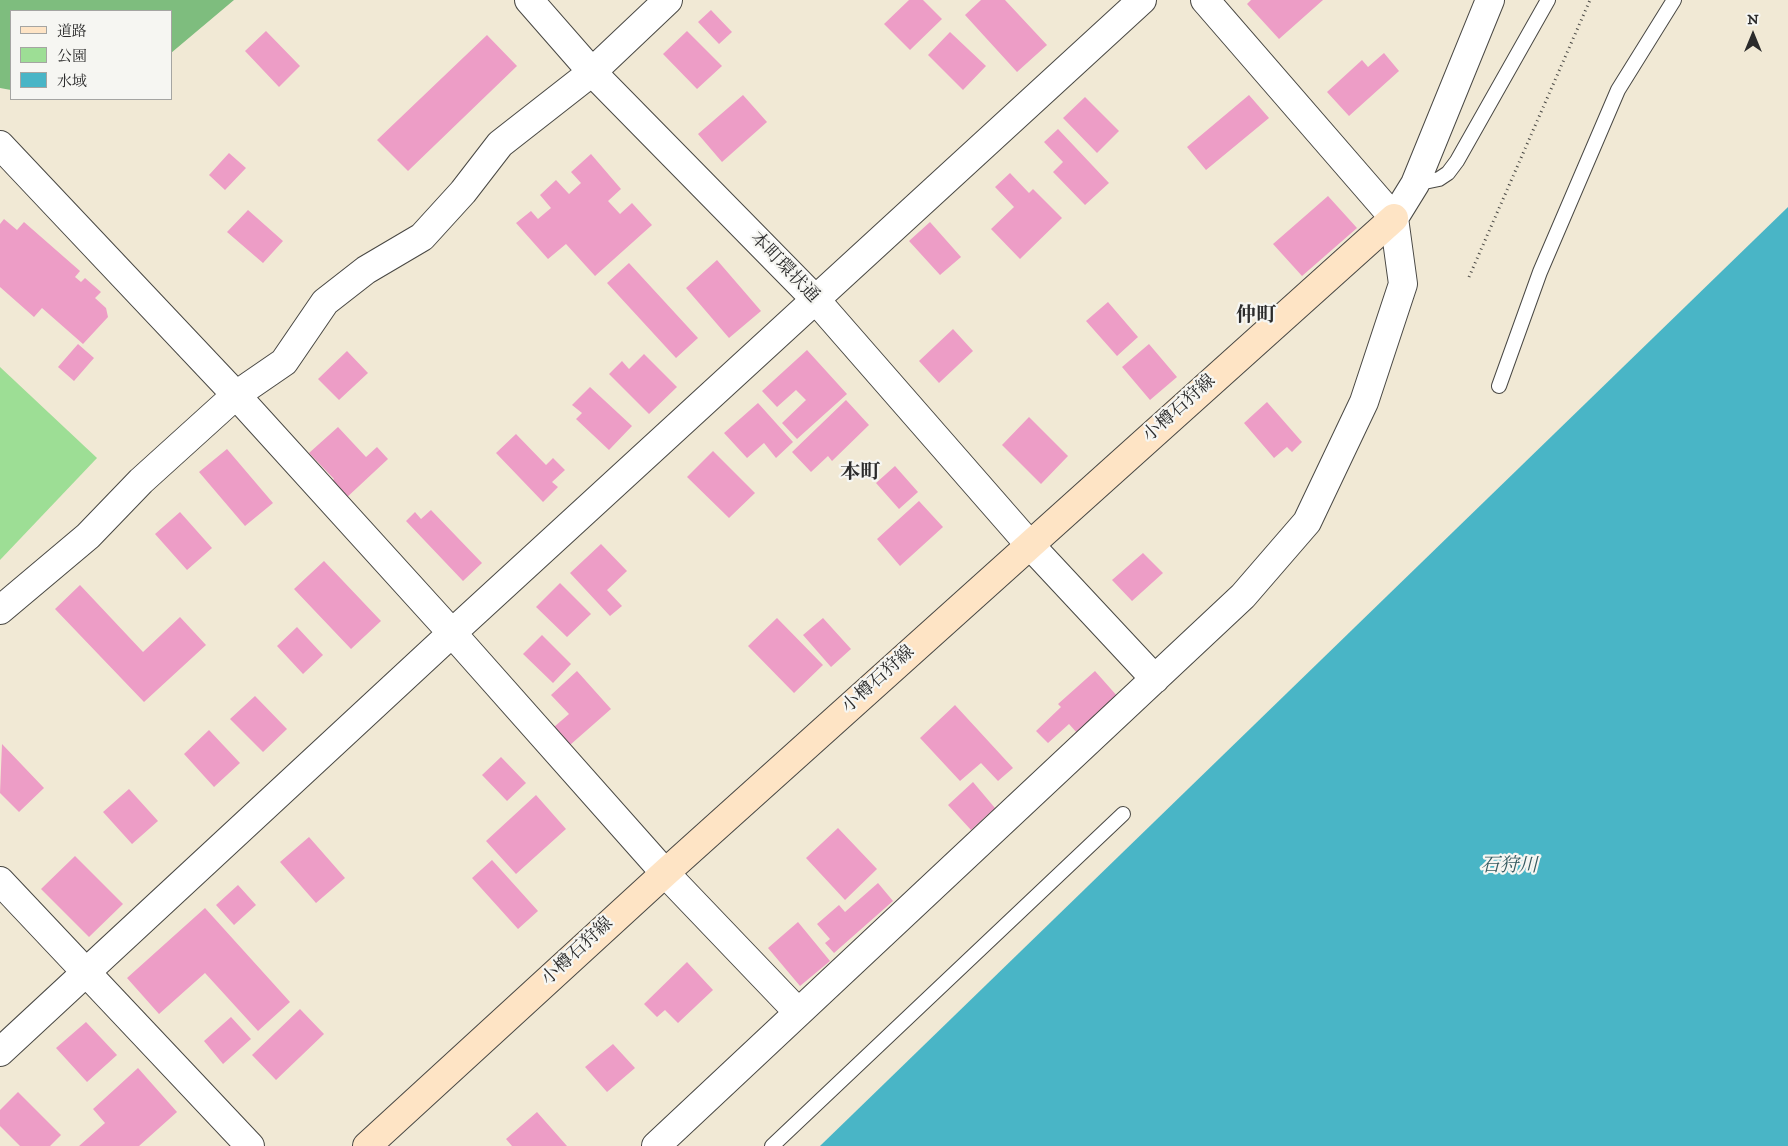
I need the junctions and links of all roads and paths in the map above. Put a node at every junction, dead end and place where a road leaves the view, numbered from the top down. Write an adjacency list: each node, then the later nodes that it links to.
1 (529, 0): 9 (street, 本町環状通)
2 (668, 0): 9 (street)
3 (1142, 0): 14 (street)
4 (1205, 0): 12 (street)
5 (1490, 0): 11 (street)
6 (1548, 0): 11 (lane)
7 (1590, 0): 13 (path)
8 (1674, 0): 15 (lane)
9 (592, 72): 14 (street, 本町環状通); 16 (street)
10 (0, 145): 16 (street)
11 (1415, 184): 12 (street)
12 (1394, 218): 17 (main road, 小樽石狩線); 20 (street)
13 (1469, 277)
14 (814, 299): 17 (street, 本町環状通); 19 (street)
15 (1499, 386)
16 (236, 395): 18 (street); 19 (street)
17 (1029, 544): 20 (street, 本町環状通); 22 (main road, 小樽石狩線)
18 (0, 610)
19 (452, 633): 22 (street); 24 (street)
20 (1155, 679): 25 (street)
21 (1123, 814): 30 (lane)
22 (665, 873): 25 (street); 28 (main road, 小樽石狩線)
23 (0, 880): 24 (street)
24 (87, 973): 26 (street); 27 (street)
25 (797, 1011): 29 (street)
26 (0, 1052)
27 (250, 1146)
28 (367, 1146)
29 (656, 1146)
30 (772, 1146)

